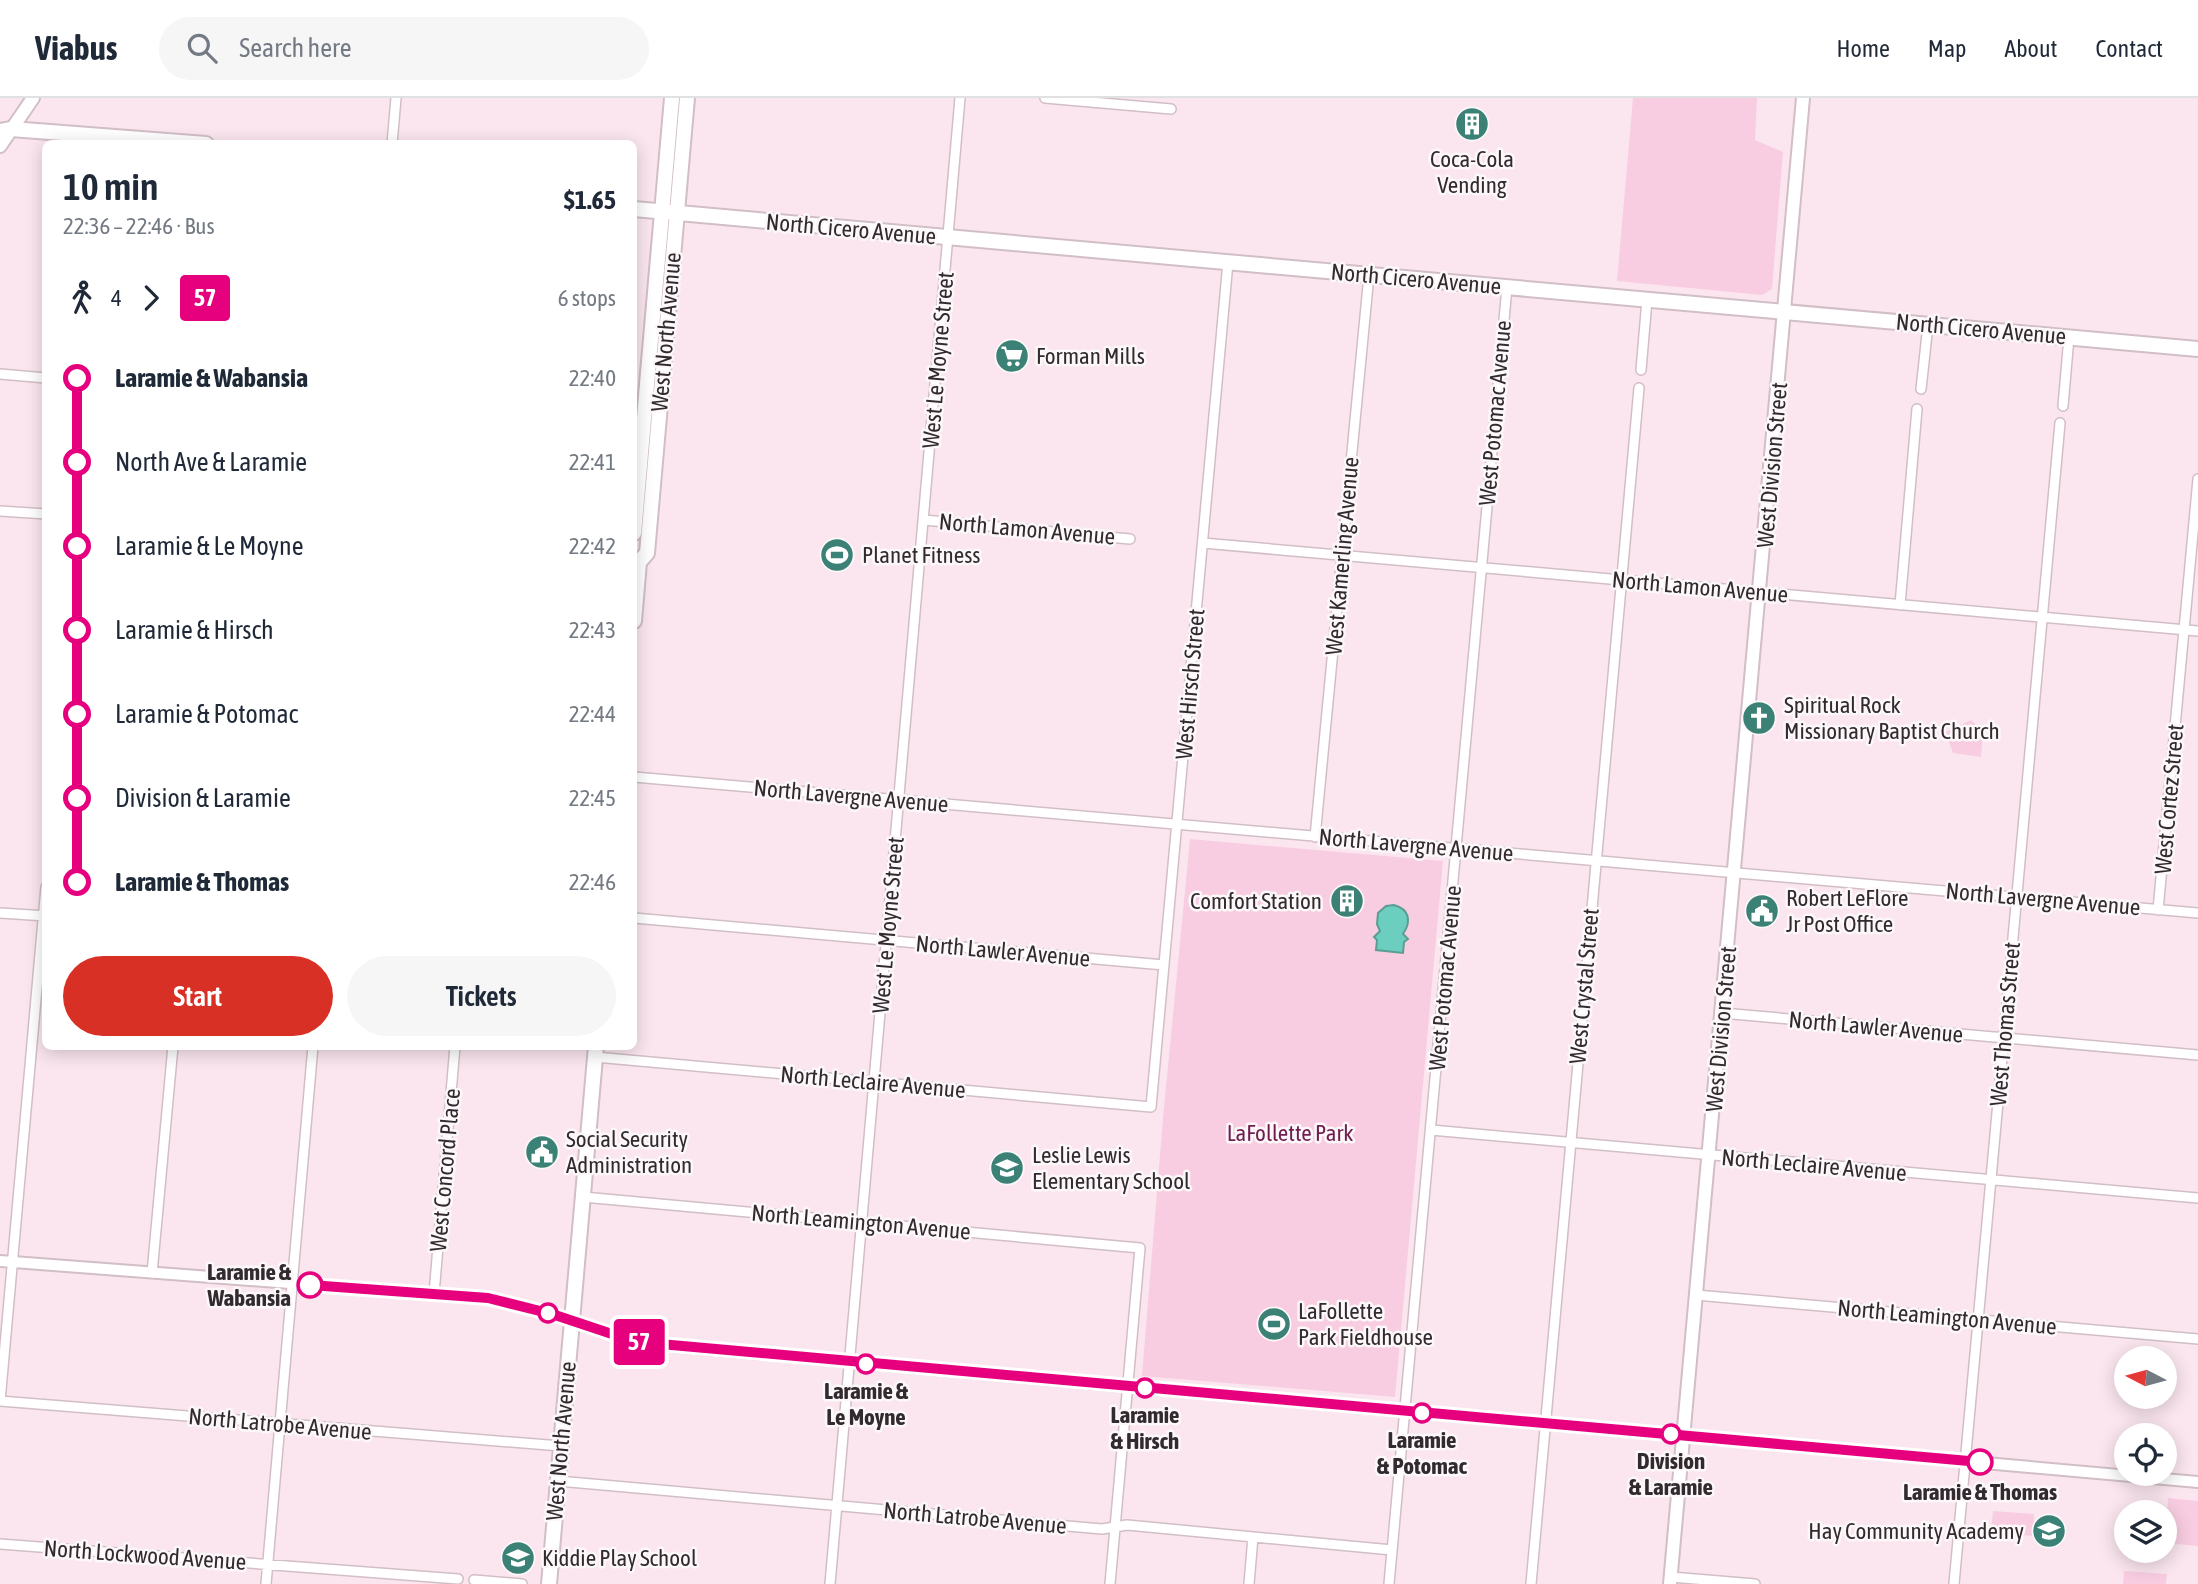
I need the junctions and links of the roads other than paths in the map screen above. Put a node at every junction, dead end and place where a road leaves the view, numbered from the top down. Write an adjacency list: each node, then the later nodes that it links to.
1 (33, 98): 9 (main road)
2 (396, 98): 11 (street)
3 (672, 98): 14 (main road, West North Avenue)
4 (687, 98): 15 (main road, West North Avenue)
5 (960, 98): 16 (street, West Le Moyne Street)
6 (1045, 98): 8 (street)
7 (1803, 98): 21 (main road, West Division Street)
8 (1171, 109)
9 (4, 127): 10 (main road); 12 (main road)
10 (110, 140)
11 (392, 140)
12 (0, 146)
13 (637, 209): 14 (main road, North Cicero Avenue)
14 (661, 212): 15 (main road, North Cicero Avenue); 34 (main road, West North Avenue)
15 (677, 213): 16 (main road, North Cicero Avenue); 41 (main road, West North Avenue)
16 (948, 237): 17 (main road, North Cicero Avenue); 37 (street, West Le Moyne Street)
17 (1228, 262): 18 (main road, North Cicero Avenue); 39 (street, West Hirsch Street)
18 (1369, 275): 19 (main road, North Cicero Avenue); 40 (street, West Kamerling Avenue)
19 (1507, 288): 20 (main road, North Cicero Avenue); 42 (street, West Potomac Avenue)
20 (1647, 300): 21 (main road, North Cicero Avenue); 25 (street)
21 (1786, 312): 22 (main road, North Cicero Avenue); 44 (main road, West Division Street)
22 (1928, 325): 23 (main road, North Cicero Avenue); 29 (street)
23 (2069, 337): 24 (main road, North Cicero Avenue); 30 (street)
24 (2198, 349)
25 (1641, 370)
26 (0, 374): 27 (street)
27 (42, 378)
28 (1640, 388): 43 (street, West Crystal Street)
29 (1922, 388)
30 (2063, 406)
31 (1917, 409): 45 (street)
32 (2060, 423): 46 (street, West Thomas Street)
33 (2198, 479): 47 (street, West Cortez Street)
34 (637, 497)
35 (0, 511): 36 (street)
36 (42, 514)
37 (924, 520): 38 (street, North Lamon Avenue); 50 (street, West Le Moyne Street)
38 (1130, 539)
39 (1203, 543): 40 (street, North Lamon Avenue); 51 (street, West Hirsch Street)
40 (1342, 555): 42 (street, North Lamon Avenue); 52 (street, West Kamerling Avenue)
41 (637, 562)
42 (1482, 568): 43 (street, North Lamon Avenue); 53 (street, West Potomac Avenue)
43 (1621, 580): 44 (street, North Lamon Avenue); 54 (street, West Crystal Street)
44 (1760, 592): 45 (street, North Lamon Avenue); 55 (main road, West Division Street)
45 (1900, 605): 46 (street, North Lamon Avenue)
46 (2042, 618): 47 (street, North Lamon Avenue); 56 (street, West Thomas Street)
47 (2185, 630): 48 (street, North Lamon Avenue); 57 (street, West Cortez Street)
48 (2198, 631)
49 (637, 777): 50 (street, North Lavergne Avenue)
50 (899, 800): 51 (street, North Lavergne Avenue); 63 (street, West Le Moyne Street)
51 (1177, 825): 52 (street, North Lavergne Avenue); 64 (street, West Hirsch Street)
52 (1315, 837): 53 (street, North Lavergne Avenue)
53 (1456, 849): 54 (street, North Lavergne Avenue); 74 (street, West Potomac Avenue)
54 (1595, 861): 55 (street, North Lavergne Avenue); 75 (street, West Crystal Street)
55 (1735, 873): 56 (street, North Lavergne Avenue); 65 (main road, West Division Street)
56 (2017, 897): 57 (street, North Lavergne Avenue); 66 (street, West Thomas Street)
57 (2158, 909): 59 (street, North Lavergne Avenue)
58 (0, 913): 60 (street)
59 (2198, 913)
60 (42, 916)
61 (637, 918): 63 (street, North Lawler Avenue)
62 (42, 938): 82 (street)
63 (887, 940): 64 (street, North Lawler Avenue); 72 (street, West Le Moyne Street)
64 (1164, 965): 73 (street, West Hirsch Street)
65 (1722, 1013): 66 (street, North Lawler Avenue); 76 (main road, West Division Street)
66 (2004, 1038): 71 (street, North Lawler Avenue); 77 (street, West Thomas Street)
67 (173, 1050): 83 (street)
68 (313, 1050): 84 (street)
69 (455, 1050): 85 (street, West Concord Place)
70 (595, 1052): 72 (street, North Leclaire Avenue); 78 (main road, West North Avenue)
71 (2198, 1055)
72 (874, 1082): 73 (street, North Leclaire Avenue); 80 (street, West Le Moyne Street)
73 (1151, 1107)
74 (1431, 1130): 75 (street, North Leclaire Avenue); 93 (street, West Potomac Avenue)
75 (1570, 1143): 76 (street, North Leclaire Avenue); 94 (street, West Crystal Street)
76 (1709, 1155): 77 (street, North Leclaire Avenue); 86 (main road, West Division Street)
77 (1991, 1180): 79 (street, North Leclaire Avenue); 88 (street, West Thomas Street)
78 (583, 1197): 80 (street, North Leamington Avenue); 87 (main road, West North Avenue)
79 (2198, 1198)
80 (862, 1223): 90 (street, West Le Moyne Street); 91 (street, North Leamington Avenue)
81 (0, 1261): 82 (street)
82 (12, 1262): 83 (street); 92 (street)
83 (152, 1273): 84 (street)
84 (292, 1283): 85 (street); 95 (street)
85 (434, 1294): 87 (street)
86 (1696, 1295): 88 (street, North Leamington Avenue); 96 (main road, West Division Street)
87 (572, 1320): 90 (street); 97 (main road, West North Avenue)
88 (1978, 1320): 89 (street, North Leamington Avenue); 98 (street, West Thomas Street)
89 (2198, 1339)
90 (849, 1362): 91 (street); 101 (street, West Le Moyne Street)
91 (1128, 1387): 93 (street); 102 (street)
92 (0, 1401): 95 (street, North Latrobe Avenue)
93 (1404, 1411): 94 (street); 105 (street, West Potomac Avenue)
94 (1545, 1423): 96 (street); 117 (street, West Crystal Street)
95 (280, 1424): 97 (street, North Latrobe Avenue); 106 (street)
96 (1684, 1435): 98 (street); 109 (main road, West Division Street)
97 (561, 1446): 99 (main road, West North Avenue)
98 (1965, 1461): 100 (street); 119 (street, West Thomas Street)
99 (558, 1481): 101 (street, North Latrobe Avenue); 112 (main road, West North Avenue)
100 (2198, 1482)
101 (837, 1506): 102 (street, North Latrobe Avenue); 113 (street, West Le Moyne Street)
102 (1115, 1527): 103 (street, North Latrobe Avenue); 114 (street)
103 (1253, 1537): 105 (street, North Latrobe Avenue); 115 (street)
104 (0, 1544): 106 (street, North Lockwood Avenue)
105 (1392, 1550): 116 (street, West Potomac Avenue)
106 (268, 1564): 107 (street, North Lockwood Avenue); 110 (street)
107 (458, 1579)
108 (474, 1580): 111 (street)
109 (1671, 1580): 118 (street)
110 (266, 1584)
111 (522, 1584)
112 (549, 1584)
113 (830, 1584)
114 (1110, 1584)
115 (1249, 1584)
116 (1389, 1584)
117 (1531, 1584)
118 (1755, 1584)
119 (1954, 1584)

